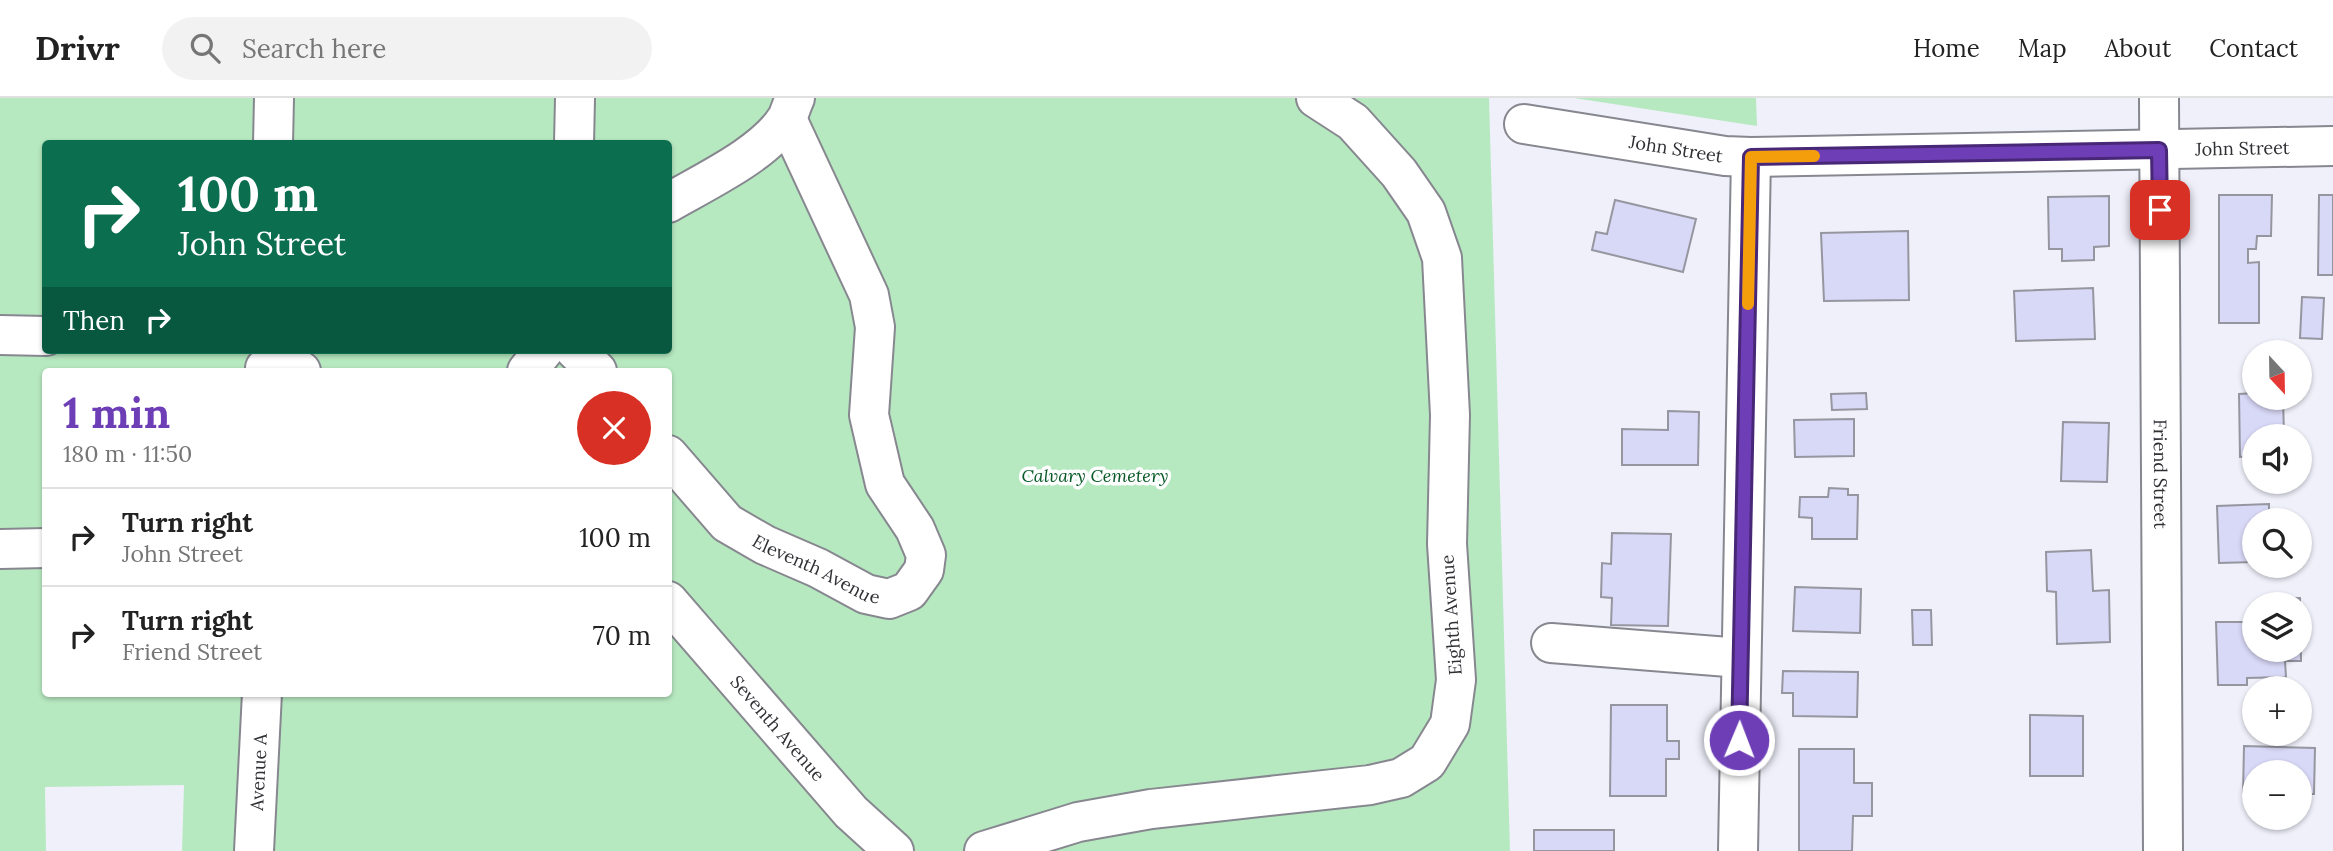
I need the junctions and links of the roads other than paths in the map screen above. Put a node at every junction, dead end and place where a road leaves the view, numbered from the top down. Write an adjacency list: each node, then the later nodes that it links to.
1 (274, 98): 9 (street)
2 (575, 98): 10 (street)
3 (1316, 98): 30 (street, Eighth Avenue)
4 (1558, 98): 8 (street)
5 (2159, 98): 12 (street, Friend Street)
6 (791, 108): 14 (street); 21 (street, Eleventh Avenue)
7 (1524, 124): 8 (street, John Street)
8 (1580, 132): 13 (street, John Street)
9 (273, 140)
10 (574, 140)
11 (2333, 146): 12 (street, John Street)
12 (2159, 150): 13 (street, John Street); 32 (street, Friend Street)
13 (1751, 157): 26 (street)
14 (672, 201)
15 (0, 335): 16 (street)
16 (42, 336)
17 (541, 354): 19 (street)
18 (579, 354): 20 (street)
19 (529, 368)
20 (594, 368)
21 (672, 460)
22 (0, 548): 23 (street)
23 (42, 548)
24 (672, 606): 29 (street, Seventh Avenue)
25 (1551, 643): 26 (street)
26 (1741, 658): 31 (street)
27 (262, 697): 28 (street, Avenue A)
28 (254, 851)
29 (894, 851)
30 (984, 851)
31 (1738, 851)
32 (2163, 851)

